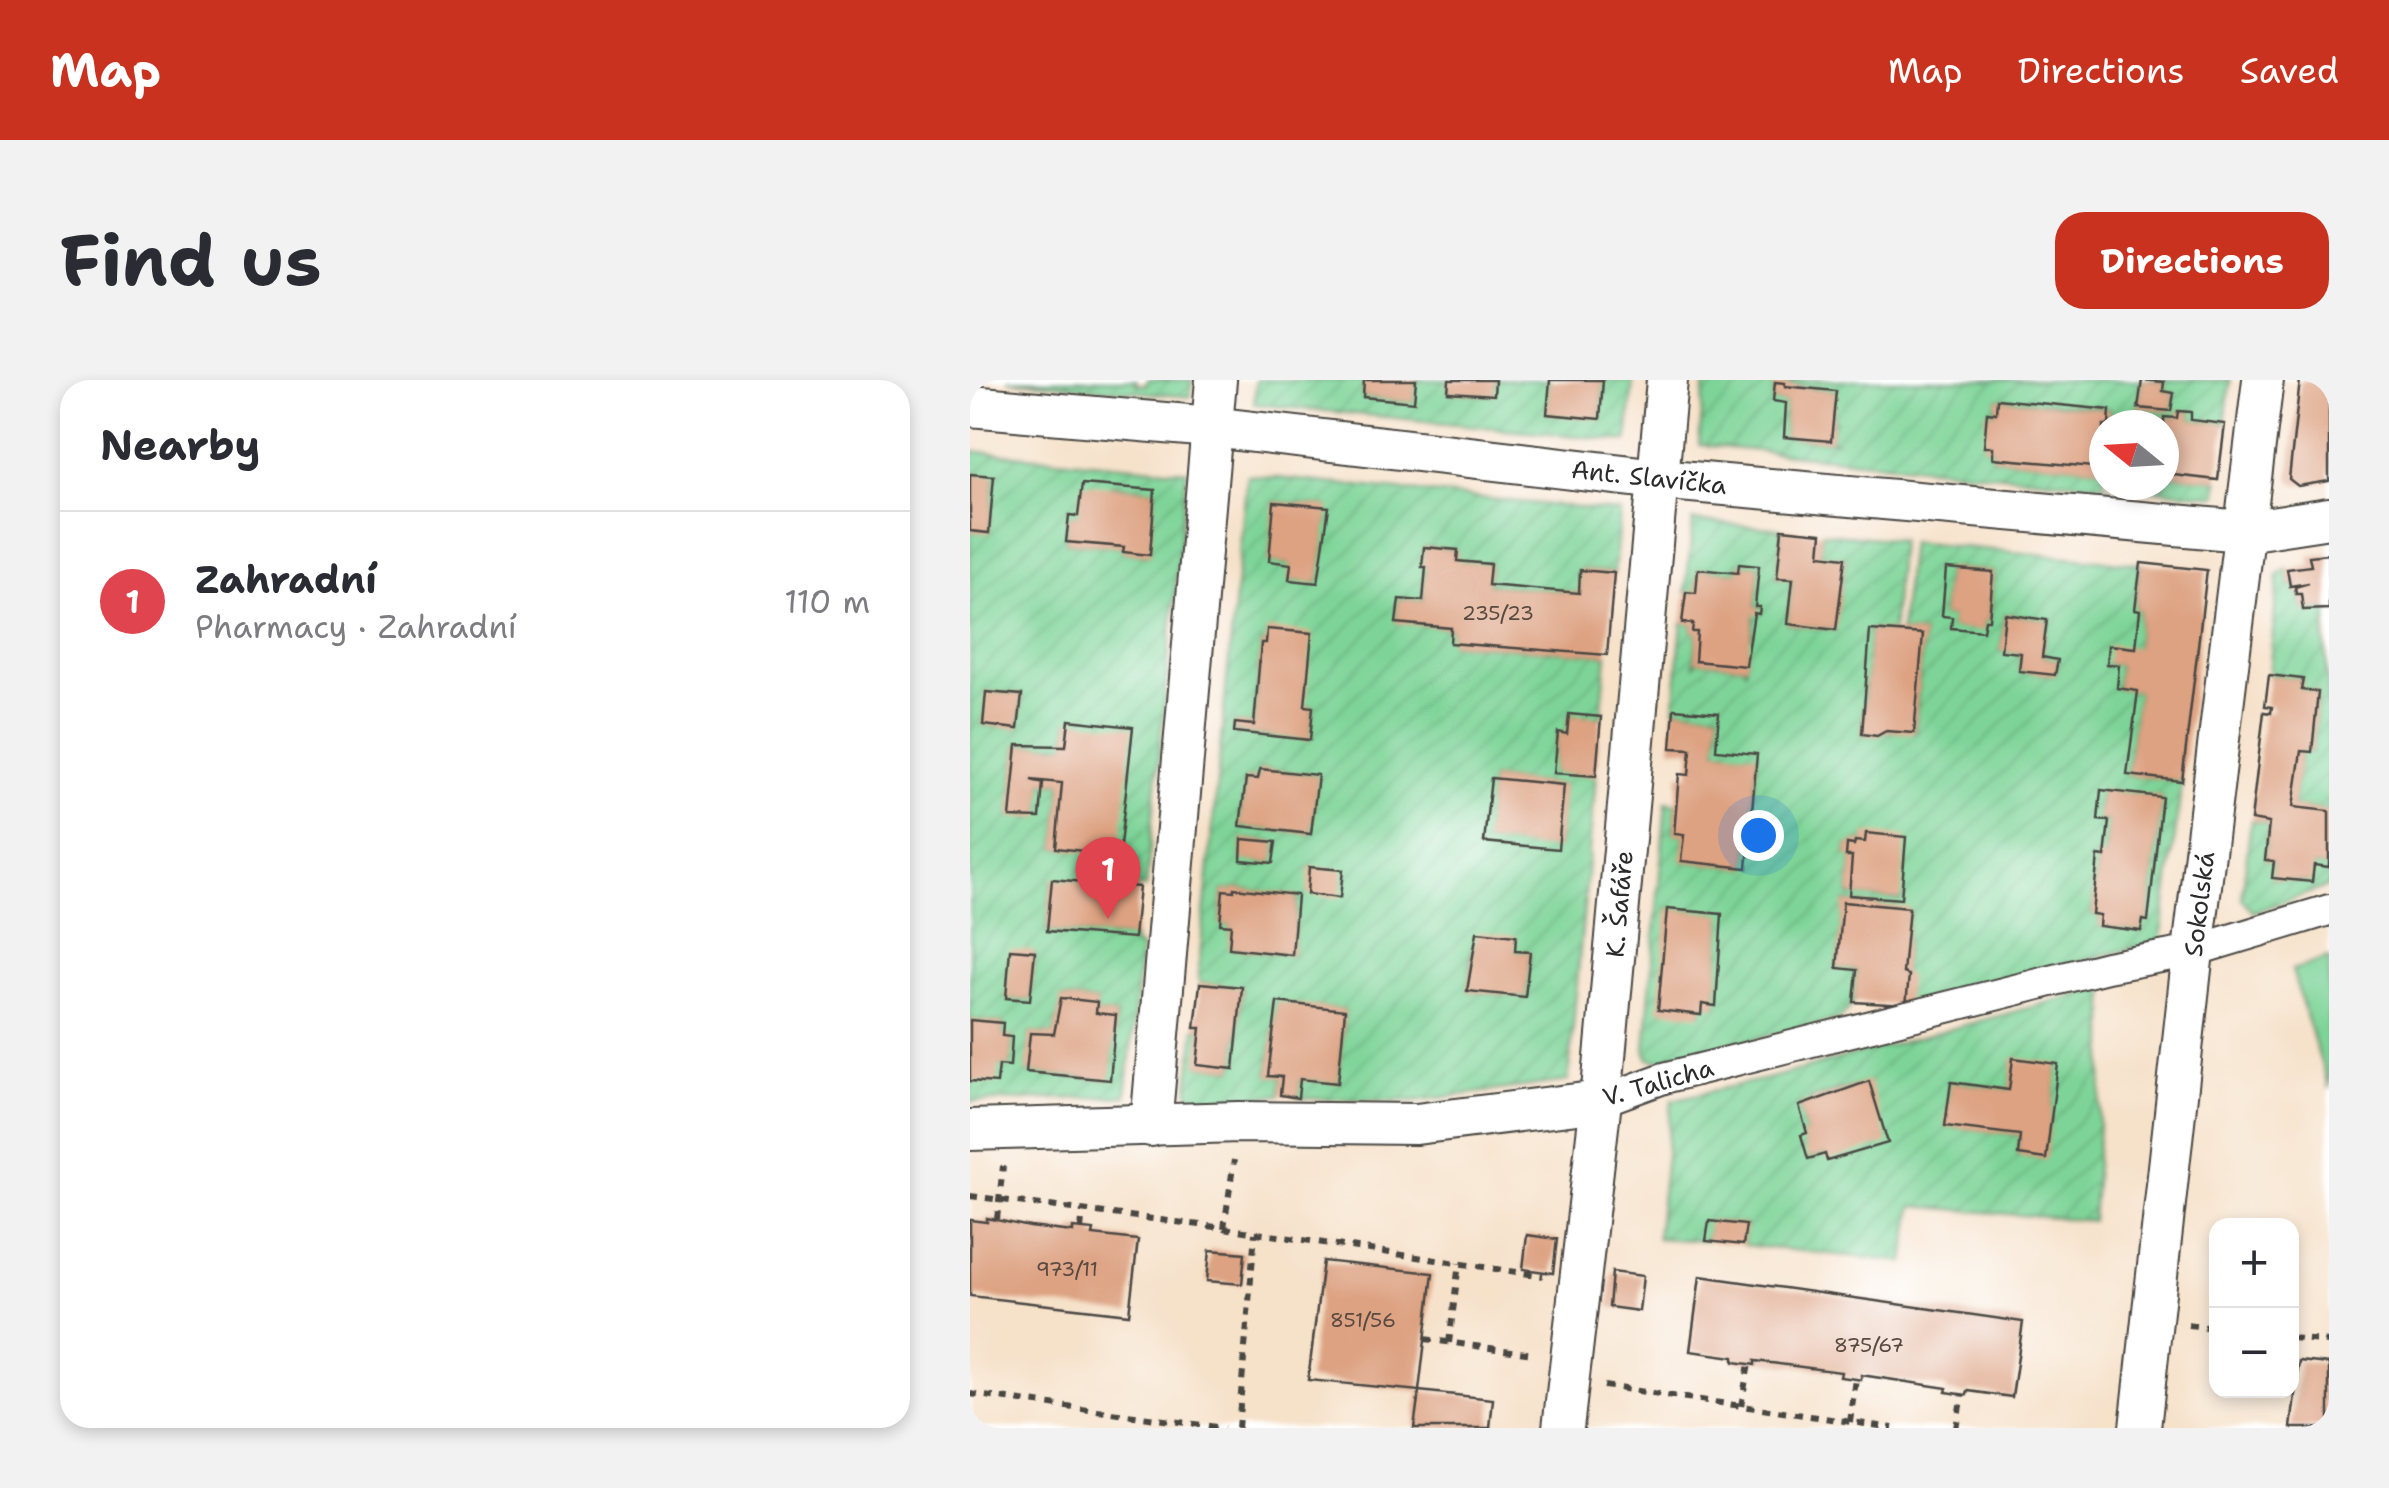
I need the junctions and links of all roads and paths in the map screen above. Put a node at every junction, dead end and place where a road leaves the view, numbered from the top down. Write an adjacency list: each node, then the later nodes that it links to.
1 (1216, 380): 5 (street)
2 (1667, 380): 6 (street, K. Šafáře)
3 (2263, 380): 8 (street, Sokolská)
4 (970, 406): 5 (street, Ant. Slavíčka)
5 (1212, 427): 6 (street, Ant. Slavíčka); 13 (street)
6 (1658, 478): 8 (street, Ant. Slavíčka); 11 (street, K. Šafáře)
7 (2329, 518): 8 (street, Ant. Slavíčka)
8 (2245, 530): 10 (street, Sokolská)
9 (2329, 910): 10 (street, V. Talicha)
10 (2193, 951): 11 (street, V. Talicha); 40 (street, Sokolská)
11 (1601, 1101): 12 (street, V. Talicha); 23 (street, K. Šafáře)
12 (1239, 1122): 13 (street, V. Talicha); 19 (path)
13 (1151, 1126): 14 (street, V. Talicha)
14 (989, 1129): 16 (path)
15 (970, 1196): 16 (path)
16 (999, 1200): 17 (path); 18 (path)
17 (1083, 1210): 19 (path); 20 (path)
18 (997, 1219)
19 (1224, 1228): 21 (path)
20 (1082, 1229)
21 (1256, 1233): 22 (path); 36 (path)
22 (1459, 1263): 23 (path); 26 (path)
23 (1580, 1282): 29 (street, K. Šafáře)
24 (1425, 1339): 26 (path)
25 (2299, 1339): 27 (path)
26 (1449, 1342): 29 (path)
27 (2329, 1342)
28 (1748, 1364): 33 (path)
29 (1570, 1370): 33 (path); 37 (street, K. Šafáře)
30 (1856, 1379): 34 (path)
31 (970, 1394): 35 (path)
32 (1962, 1394): 39 (path)
33 (1741, 1406): 34 (path)
34 (1850, 1422): 38 (path)
35 (1224, 1428)
36 (1238, 1428)
37 (1563, 1428)
38 (1893, 1428)
39 (1956, 1428)
40 (2140, 1428)

